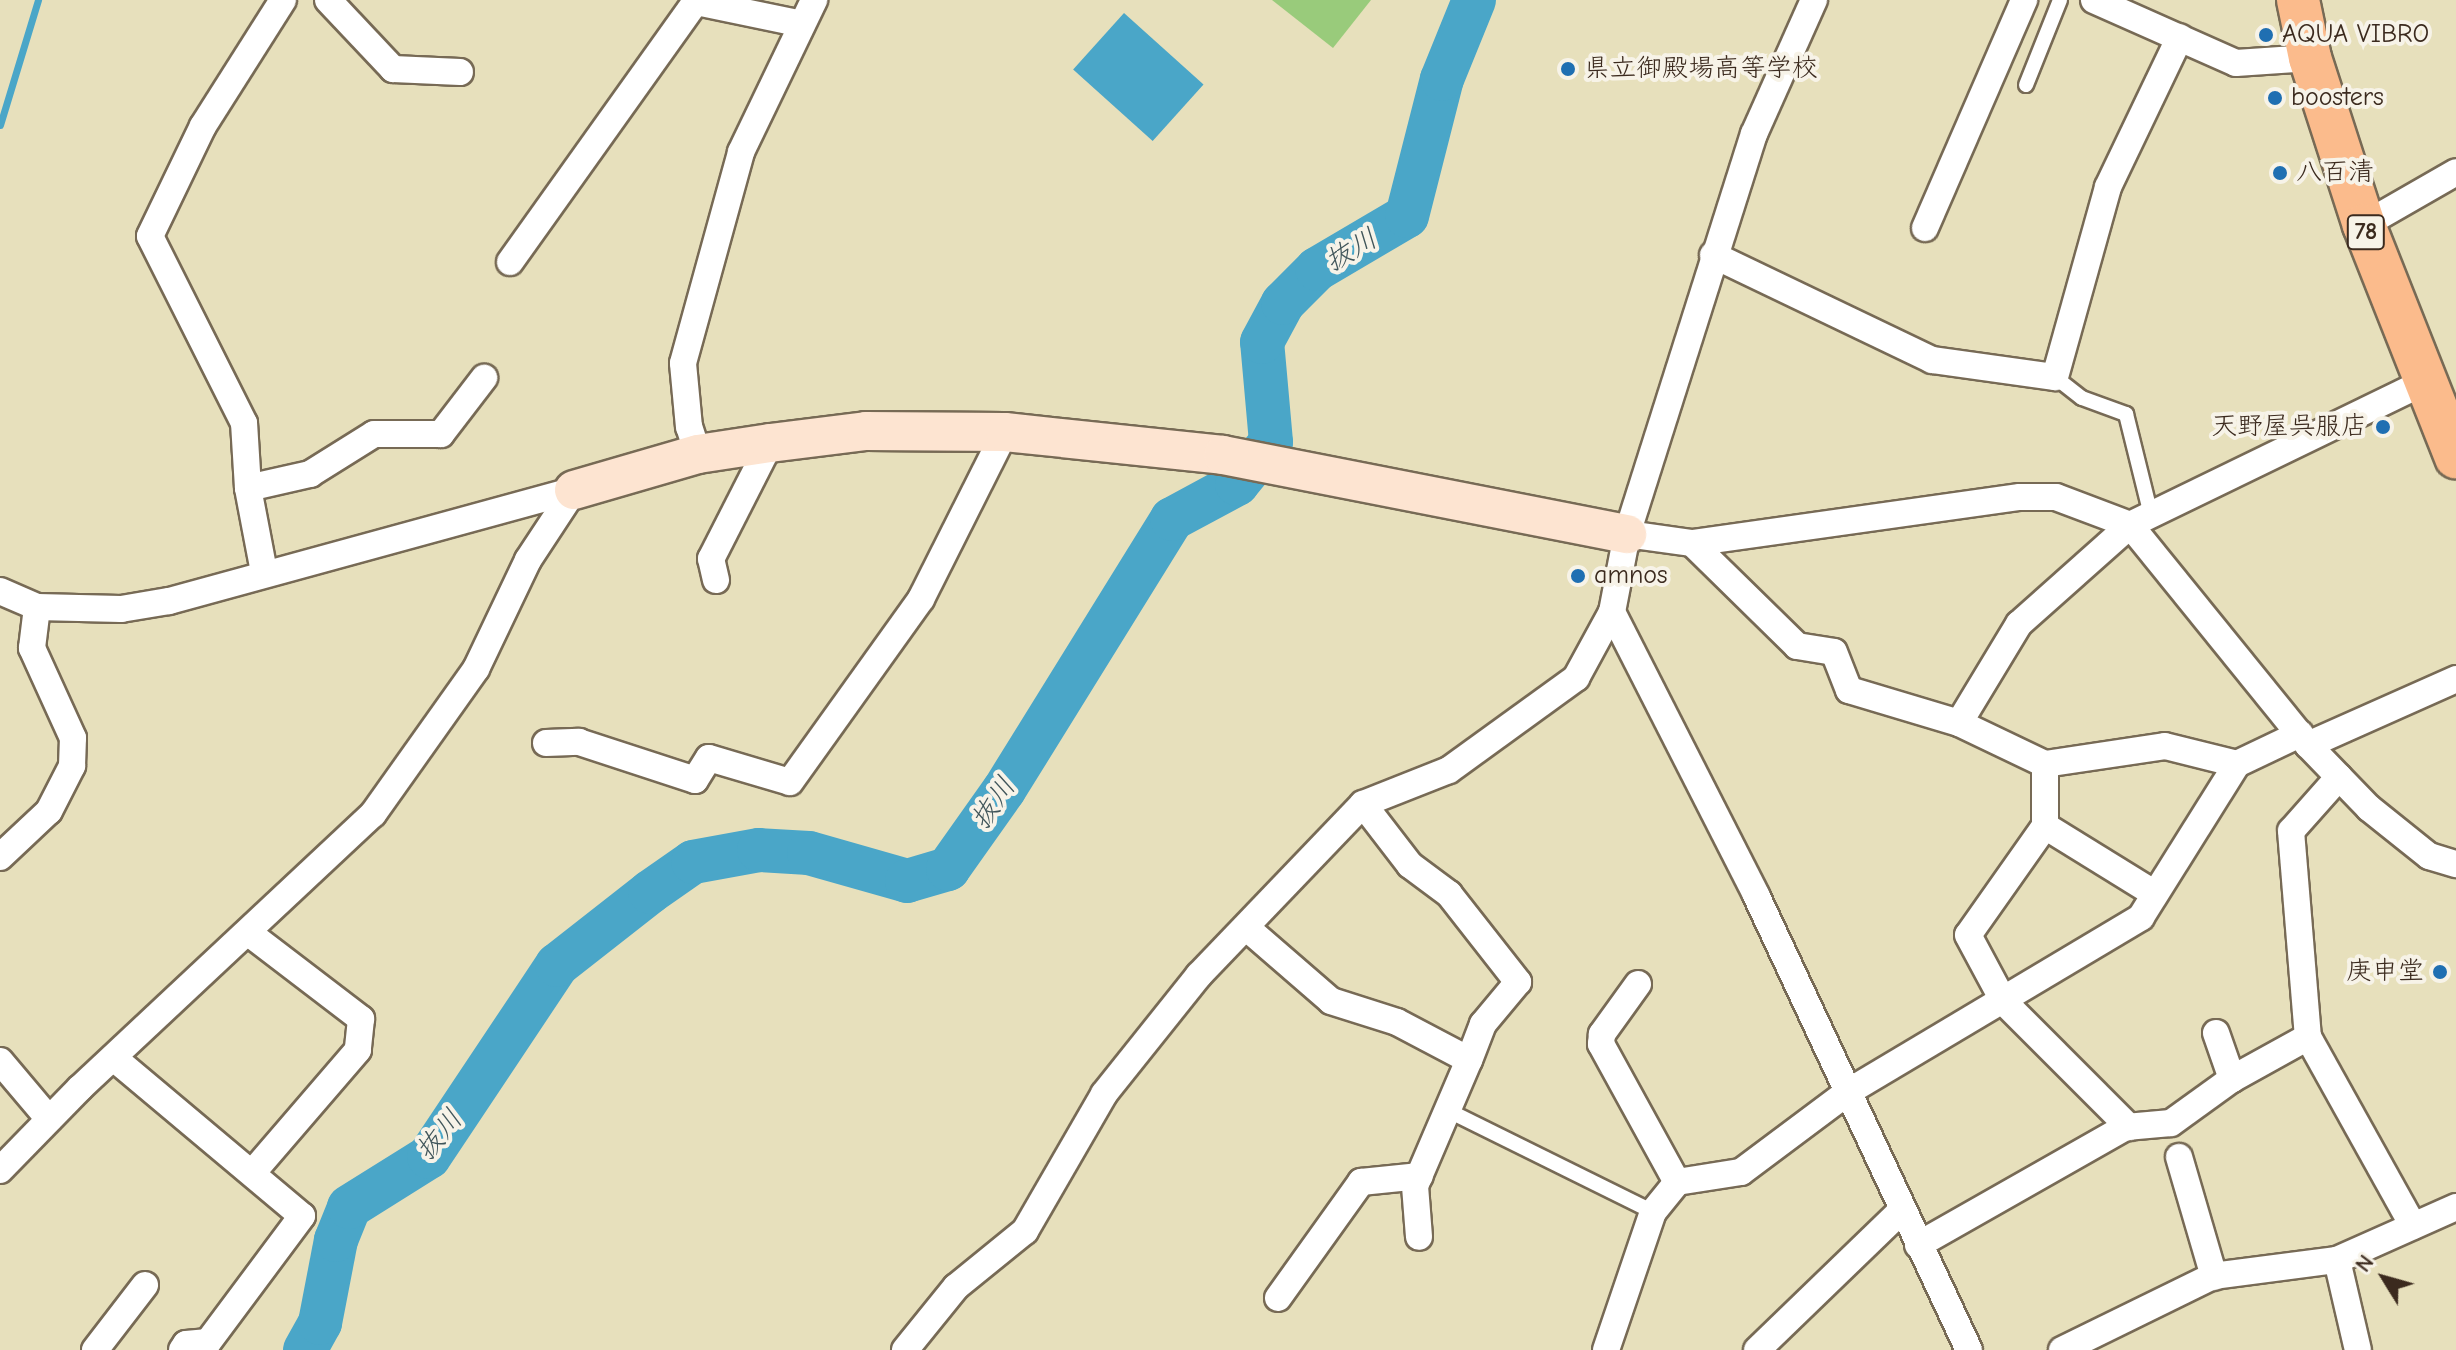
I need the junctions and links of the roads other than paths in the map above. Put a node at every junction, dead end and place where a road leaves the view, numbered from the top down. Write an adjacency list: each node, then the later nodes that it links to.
1 (283, 0): 26 (street)
2 (328, 0): 12 (street)
3 (1814, 0): 17 (street)
4 (2024, 0): 16 (street)
5 (2060, 0): 13 (lane)
6 (2094, 0): 10 (street)
7 (2298, 0): 11 (main road, 78)
8 (697, 1): 9 (street); 18 (street)
9 (808, 12): 24 (street)
10 (2180, 37): 11 (street); 19 (street)
11 (2310, 58): 15 (main road, 78)
12 (460, 72)
13 (2026, 85)
14 (2456, 172): 15 (street)
15 (2364, 225): 21 (main road, 78)
16 (1925, 228)
17 (1713, 255): 19 (street); 29 (street)
18 (510, 262)
19 (2055, 377): 28 (lane)
20 (484, 378): 26 (street)
21 (2424, 382): 25 (main road, 78); 28 (street)
22 (1005, 432): 23 (street); 29 (street); 39 (street)
23 (770, 443): 24 (street); 32 (street)
24 (698, 454): 27 (street)
25 (2456, 457)
26 (248, 488): 31 (street)
27 (574, 490): 31 (street); 49 (street)
28 (2140, 520): 30 (street); 37 (street); 38 (street)
29 (1627, 534): 30 (street); 35 (street)
30 (1692, 543): 37 (street)
31 (264, 572): 34 (street)
32 (716, 580)
33 (0, 591): 34 (street)
34 (37, 607): 45 (street)
35 (1612, 612): 43 (street); 58 (street)
36 (2456, 679): 38 (street)
37 (1959, 723): 40 (street)
38 (2304, 740): 41 (street); 42 (street)
39 (546, 743)
40 (2045, 764): 41 (street); 44 (street)
41 (2237, 764): 47 (street)
42 (2339, 777): 46 (street); 53 (street)
43 (1363, 804): 48 (street); 55 (street)
44 (2045, 826): 47 (street); 51 (street)
45 (0, 857)
46 (2456, 864)
47 (2155, 894): 51 (street)
48 (1248, 929): 55 (street); 79 (street)
49 (250, 934): 54 (street); 64 (street)
50 (1638, 984): 66 (street)
51 (2004, 1002): 58 (street); 61 (street)
52 (2216, 1033): 57 (street)
53 (2308, 1037): 57 (street); 70 (street)
54 (115, 1059): 60 (street); 64 (street)
55 (1469, 1060): 59 (street)
56 (2, 1067): 60 (street)
57 (2232, 1079): 61 (street)
58 (1848, 1092): 66 (street); 68 (street)
59 (1449, 1111): 65 (street); 69 (lane)
60 (49, 1119): 63 (street)
61 (2129, 1127): 72 (street)
62 (2179, 1157): 74 (street)
63 (0, 1170)
64 (254, 1171): 78 (street)
65 (1420, 1176): 71 (street); 76 (street)
66 (1677, 1182): 69 (street)
67 (2456, 1207): 70 (street)
68 (1902, 1210): 72 (street); 81 (street)
69 (1653, 1212): 80 (street)
70 (2413, 1226): 73 (street)
71 (1419, 1237)
72 (1918, 1245): 82 (street)
73 (2337, 1260): 74 (street); 84 (street)
74 (2214, 1277): 83 (street)
75 (145, 1285): 77 (street)
76 (1278, 1298)
77 (95, 1350)
78 (182, 1350)
79 (905, 1350)
80 (1606, 1350)
81 (1757, 1350)
82 (1969, 1350)
83 (2062, 1350)
84 (2358, 1350)

